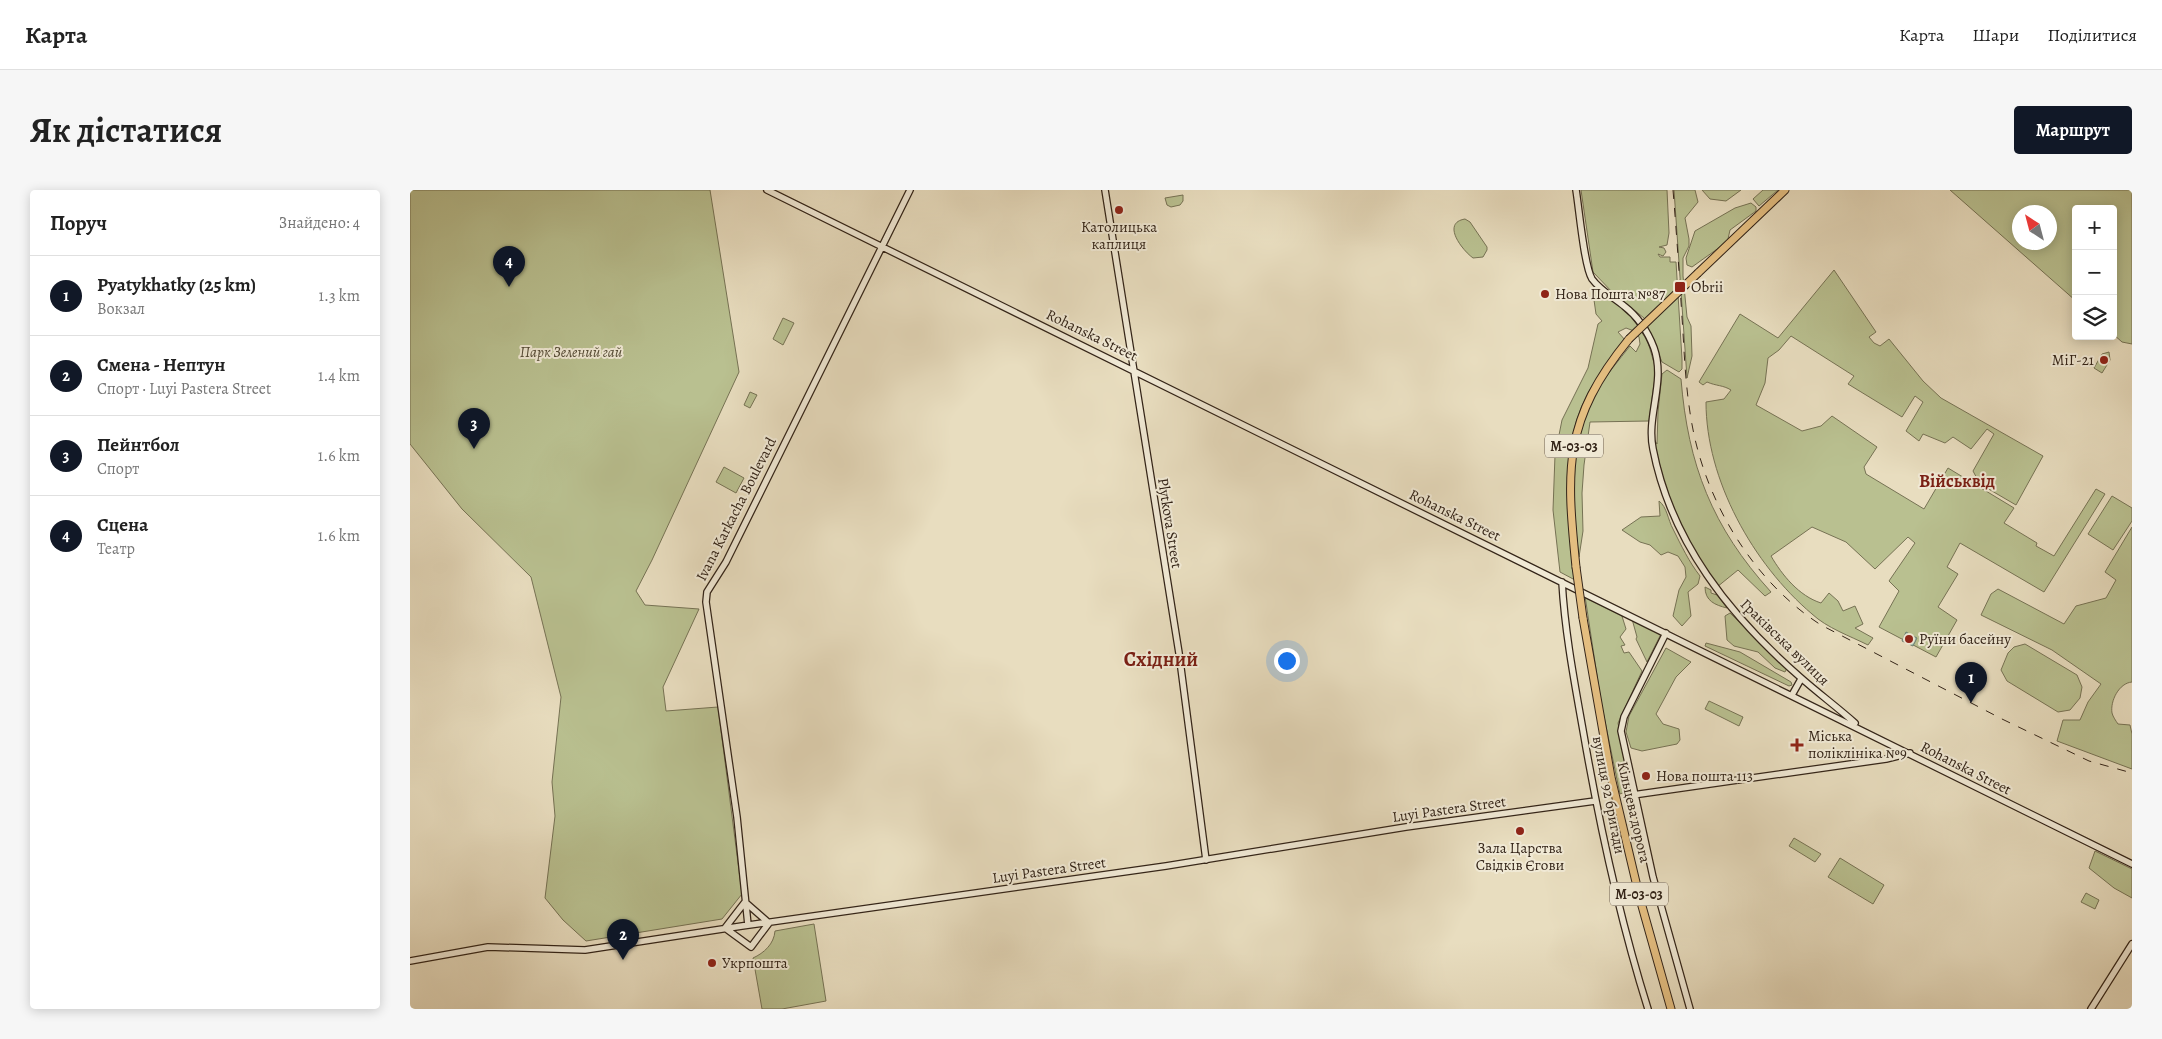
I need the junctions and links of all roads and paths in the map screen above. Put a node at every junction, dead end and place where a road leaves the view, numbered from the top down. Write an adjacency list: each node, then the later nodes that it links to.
1 (767, 190): 6 (street, Rohanska Street)
2 (910, 190): 6 (street, Ivana Karkacha Boulevard)
3 (1105, 190): 7 (street, Plytkova Street)
4 (1576, 190): 10 (street, Граківська вулиця)
5 (1785, 190): 29 (highway, Кільцева дорога / М-03-03, bridge)
6 (882, 246): 7 (street, Rohanska Street); 18 (street, Ivana Karkacha Boulevard)
7 (1133, 370): 8 (street, Rohanska Street); 16 (street, Plytkova Street)
8 (1562, 582): 9 (street, Rohanska Street); 15 (street, вулиця 92 бригади)
9 (1666, 633): 11 (street, Rohanska Street); 14 (street, вулиця 92 бригади)
10 (1801, 678): 11 (street); 12 (street, Граківська вулиця)
11 (1792, 695): 12 (street, Rohanska Street)
12 (1860, 728): 13 (street, Rohanska Street)
13 (1910, 754): 14 (street); 17 (street, Rohanska Street)
14 (1633, 795): 30 (street, вулиця 92 бригади)
15 (1595, 800): 16 (street, Luyi Pastera Street); 28 (street, вулиця 92 бригади)
16 (1206, 860): 21 (street, Luyi Pastera Street)
17 (2132, 864)
18 (745, 902): 19 (street); 20 (street); 22 (street, Ivana Karkacha Boulevard)
19 (754, 910): 21 (street); 22 (street)
20 (736, 915): 22 (street); 23 (street)
21 (769, 923): 22 (street, Luyi Pastera Street); 24 (street)
22 (748, 925): 23 (street, Luyi Pastera Street); 24 (street); 25 (street)
23 (726, 928): 25 (street); 27 (street, Luyi Pastera Street)
24 (759, 936): 25 (street)
25 (739, 938)
26 (2132, 944): 31 (street)
27 (410, 961)
28 (1648, 1009)
29 (1671, 1009)
30 (1690, 1009)
31 (2091, 1009)

